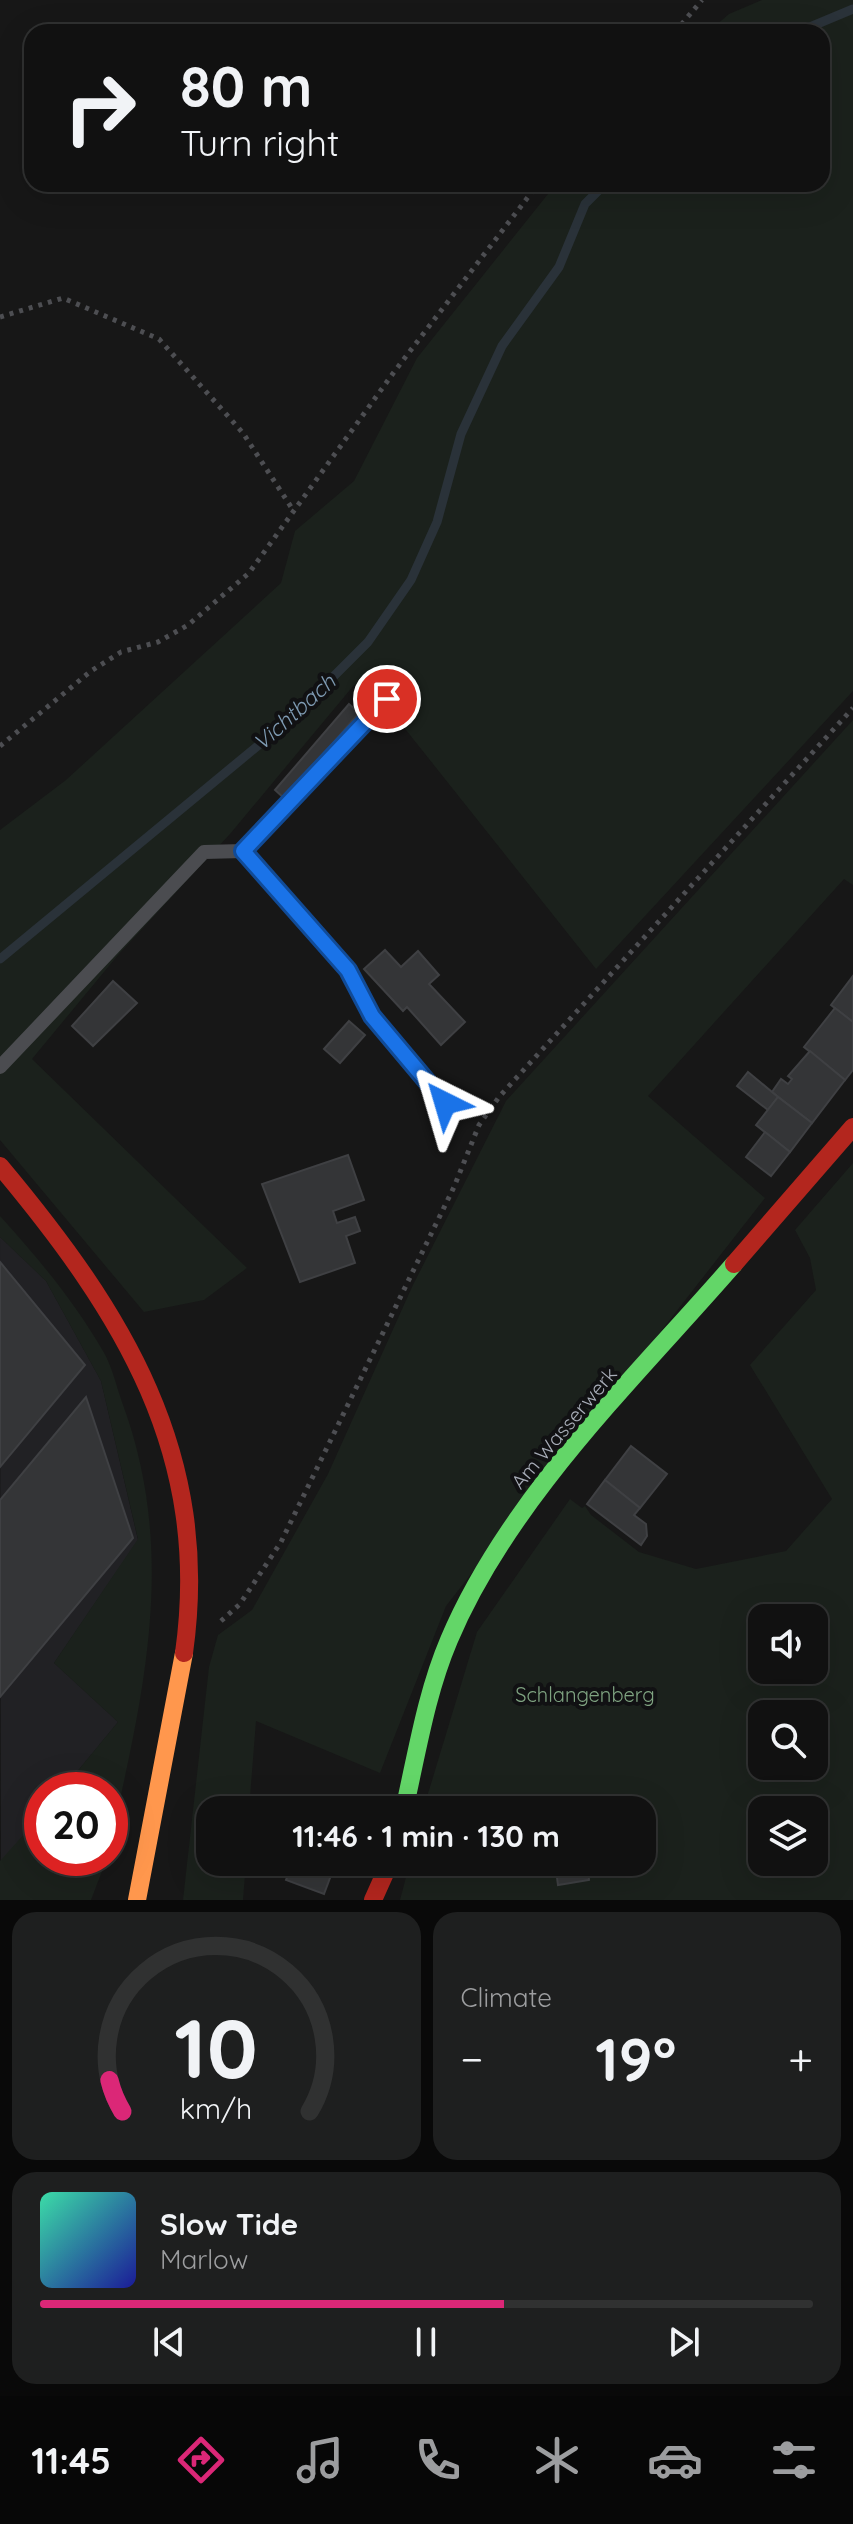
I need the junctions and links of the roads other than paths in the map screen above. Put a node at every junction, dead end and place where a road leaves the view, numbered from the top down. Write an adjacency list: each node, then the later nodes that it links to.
1 (387, 699): 2 (lane)
2 (243, 851): 3 (lane); 4 (lane)
3 (0, 1067)
4 (445, 1103)
5 (853, 1127): 7 (main road, Am Wasserwerk)
6 (0, 1166): 9 (main road)
7 (407, 1796)
8 (384, 1876): 10 (main road)
9 (137, 1900)
10 (373, 1900)

